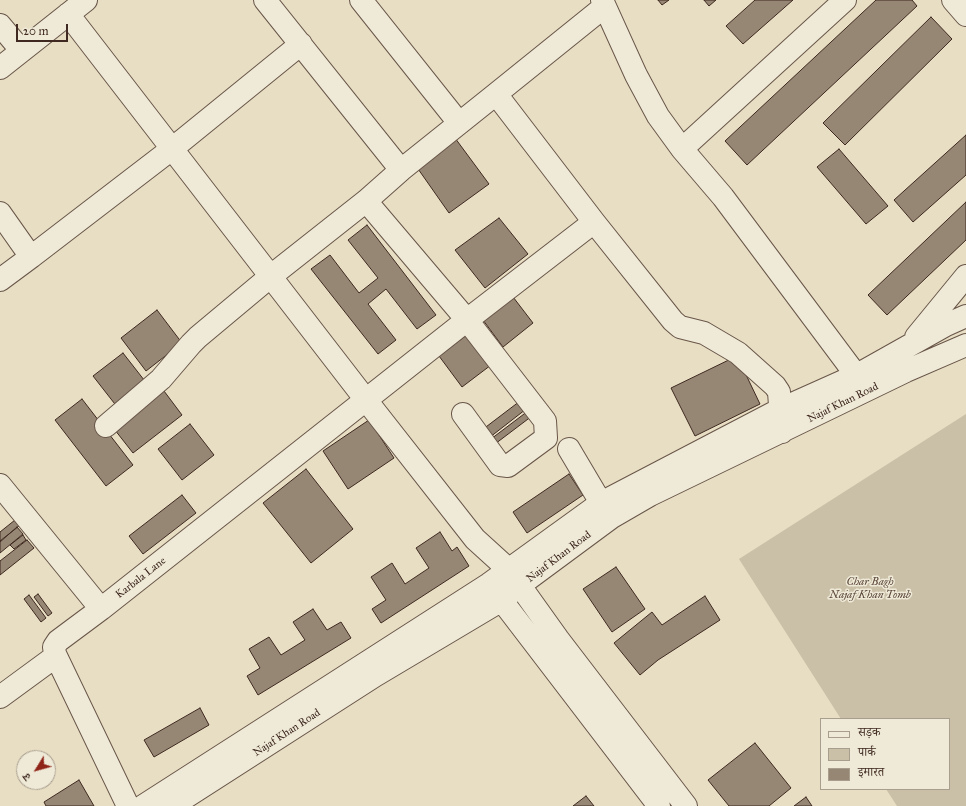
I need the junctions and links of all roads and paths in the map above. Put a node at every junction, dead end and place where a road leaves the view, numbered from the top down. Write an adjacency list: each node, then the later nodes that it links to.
1 (86, 0): 7 (street)
2 (265, 0): 10 (street)
3 (361, 0): 14 (street)
4 (845, 0): 16 (street)
5 (953, 0): 8 (street)
6 (603, 4): 13 (street); 16 (street)
7 (68, 14): 11 (street); 15 (street)
8 (966, 15)
9 (0, 25): 11 (street)
10 (301, 44): 15 (street); 17 (street)
11 (21, 50): 12 (street)
12 (0, 68)
13 (496, 94): 14 (street); 20 (street)
14 (459, 123): 17 (street)
15 (173, 148): 21 (street); 22 (street)
16 (682, 149): 29 (street)
17 (401, 170): 18 (street)
18 (366, 201): 22 (street); 26 (street)
19 (0, 213): 21 (street)
20 (594, 222): 26 (street, Karbala Lane); 31 (street)
21 (31, 257): 24 (street)
22 (271, 276): 30 (street); 33 (street)
23 (966, 276): 28 (street)
24 (0, 280)
25 (966, 316): 28 (street)
26 (467, 320): 30 (street, Karbala Lane); 32 (street)
27 (966, 344): 29 (street, Najaf Khan Road)
28 (909, 346): 29 (street)
29 (862, 383): 31 (street); 34 (street, Najaf Khan Road)
30 (366, 400): 38 (street); 42 (street, Karbala Lane)
31 (781, 409): 34 (street); 37 (street)
32 (463, 414)
33 (106, 426)
34 (782, 432): 37 (street, Najaf Khan Road)
35 (569, 449): 37 (street)
36 (0, 485): 42 (street)
37 (607, 510): 39 (street)
38 (476, 539): 39 (street); 40 (street)
39 (514, 577): 40 (street); 41 (street, Najaf Khan Road); 49 (street)
40 (489, 584): 41 (street); 46 (street)
41 (502, 600): 47 (street, Najaf Khan Road); 48 (street)
42 (101, 609): 43 (street, Karbala Lane)
43 (56, 656): 44 (street); 45 (street)
44 (0, 697)
45 (128, 806)
46 (143, 806)
47 (172, 806)
48 (659, 806)
49 (686, 806)

